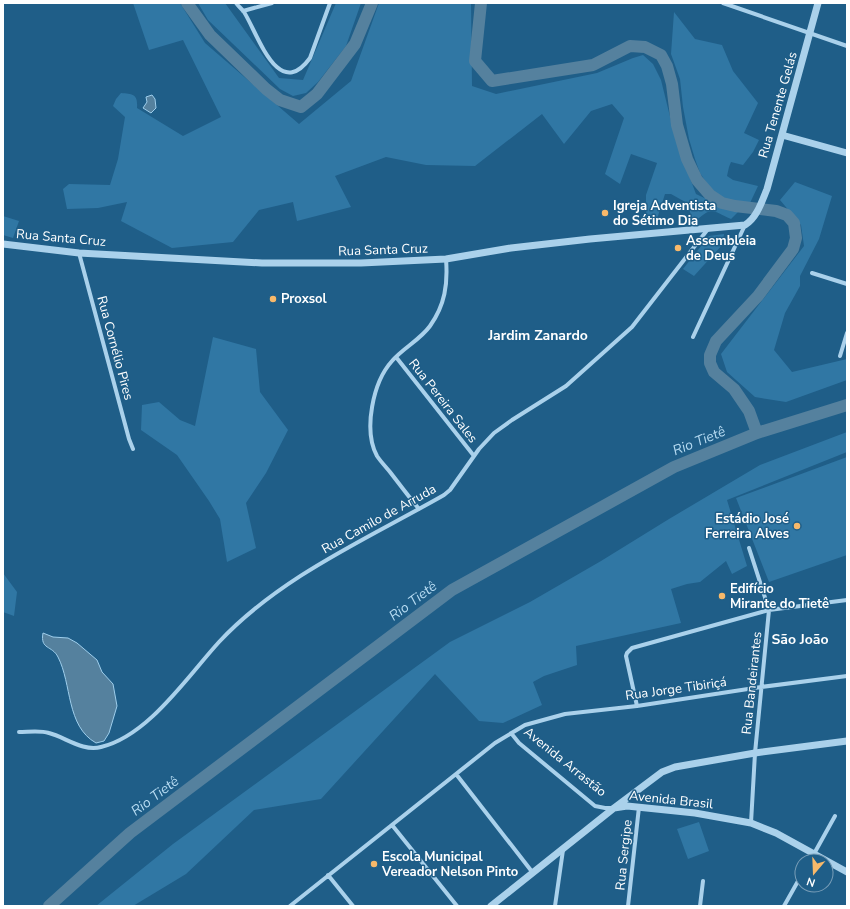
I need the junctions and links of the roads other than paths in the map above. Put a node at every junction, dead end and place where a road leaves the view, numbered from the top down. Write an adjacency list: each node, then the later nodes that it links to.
1 (236, 3): 6 (street)
2 (272, 3): 6 (street)
3 (330, 3): 6 (street)
4 (723, 3): 7 (street)
5 (818, 3): 7 (street, Rua Tenente Gelás)
6 (243, 11)
7 (810, 34): 8 (street); 9 (street, Rua Tenente Gelás)
8 (847, 46)
9 (782, 135): 10 (street); 11 (street, Rua Tenente Gelás)
10 (847, 153)
11 (745, 225): 12 (street, Rua Santa Cruz); 19 (street)
12 (708, 229): 15 (street, Rua Santa Cruz); 23 (street, Rua Camilo de Arruda)
13 (3, 244): 14 (street, Rua Santa Cruz)
14 (79, 253): 15 (street, Rua Santa Cruz); 22 (street, Rua Cornélio Pires)
15 (446, 259): 21 (street)
16 (812, 273): 17 (street)
17 (847, 284)
18 (847, 333): 20 (street)
19 (693, 337)
20 (840, 356)
21 (396, 357): 23 (street, Rua Pereira Sales); 24 (street)
22 (133, 449)
23 (474, 456): 24 (street, Rua Camilo de Arruda)
24 (419, 509): 31 (street, Rua Camilo de Arruda)
25 (749, 548): 27 (street, Rua Bandeirantes)
26 (847, 600): 27 (street)
27 (769, 610): 29 (street, Rua Bandeirantes); 30 (street)
28 (847, 676): 29 (street, Rua Jorge Tibiriçá)
29 (761, 687): 30 (street, Rua Jorge Tibiriçá); 34 (street, Rua Bandeirantes)
30 (637, 706): 32 (street, Rua Jorge Tibiriçá)
31 (19, 732)
32 (511, 733): 35 (street, Avenida Arrastão); 37 (street, Avenida Arrastão)
33 (847, 741): 34 (street, Avenida Arrastão)
34 (755, 754): 37 (street, Avenida Arrastão); 39 (street, Rua Bandeirantes)
35 (456, 774): 40 (street, Avenida Arrastão); 45 (street)
36 (640, 807): 37 (street, Avenida Brasil); 39 (street, Avenida Brasil); 54 (street, Rua Sergipe)
37 (614, 808): 41 (street, Avenida Brasil)
38 (835, 816): 42 (street)
39 (751, 823): 42 (street, Avenida Brasil)
40 (392, 825): 46 (street, Avenida Arrastão); 51 (street)
41 (563, 849): 45 (street, Avenida Brasil); 53 (street)
42 (814, 853)
43 (834, 865): 44 (street, Avenida Brasil)
44 (847, 872)
45 (533, 873): 52 (street, Avenida Brasil)
46 (328, 876): 49 (street, Avenida Arrastão); 50 (street)
47 (703, 882): 55 (street)
48 (794, 888): 56 (street)
49 (290, 906)
50 (353, 906)
51 (457, 906)
52 (491, 906)
53 (555, 906)
54 (628, 906)
55 (700, 906)
56 (784, 906)

